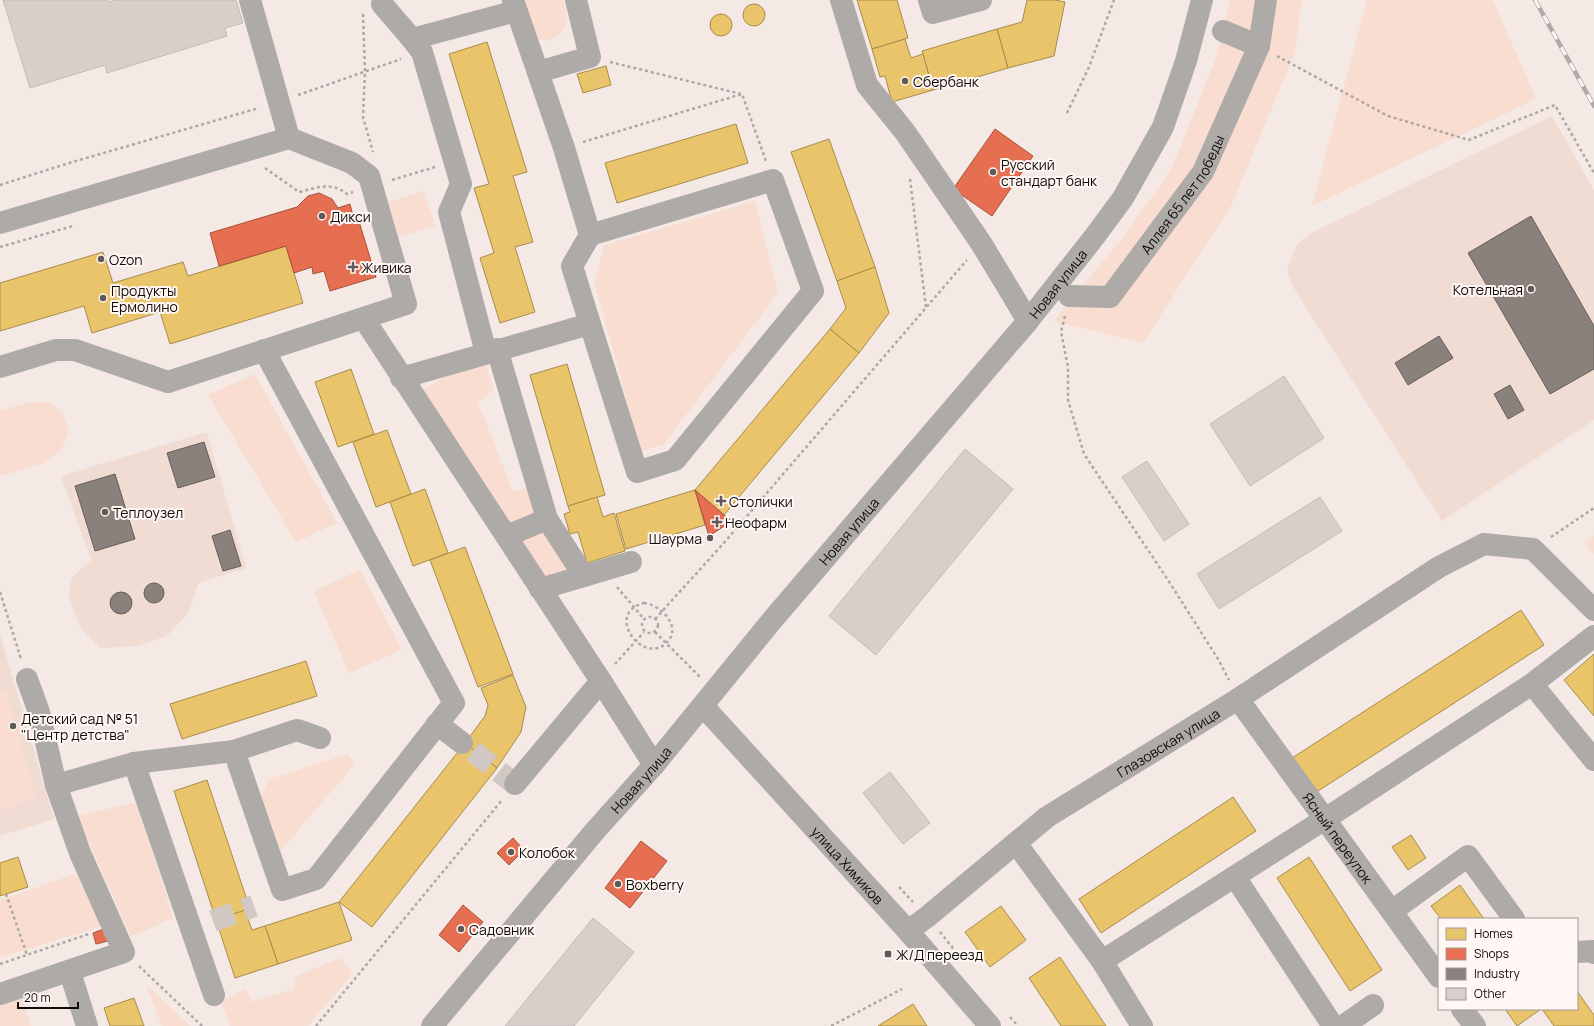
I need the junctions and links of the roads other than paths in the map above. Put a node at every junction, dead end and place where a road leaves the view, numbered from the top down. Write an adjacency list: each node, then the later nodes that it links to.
1 (250, 0): 14 (street)
2 (576, 0): 13 (street)
3 (841, 0): 19 (street)
4 (929, 0): 5 (street)
5 (981, 0)
6 (1202, 0): 19 (street, Новая улица)
7 (1266, 0): 12 (street, Аллея 65 лет победы)
8 (377, 3): 11 (street)
9 (514, 6): 11 (street); 13 (street)
10 (1223, 31): 12 (street)
11 (417, 46): 22 (street)
12 (1259, 46): 17 (street, Аллея 65 лет победы)
13 (538, 72): 16 (street)
14 (289, 138): 15 (street); 18 (street)
15 (0, 223)
16 (590, 235): 20 (street); 20 (street)
17 (1069, 296)
18 (364, 318): 21 (street); 24 (street)
19 (1028, 321): 36 (street, Новая улица)
20 (590, 324): 22 (street)
21 (264, 350): 23 (street); 37 (street)
22 (491, 351): 24 (street); 25 (street)
23 (0, 366)
24 (401, 378): 26 (street)
25 (546, 519): 26 (street); 28 (street)
26 (507, 536): 29 (street)
27 (631, 562): 28 (street)
28 (594, 573): 29 (street)
29 (540, 589): 33 (street)
30 (1594, 610): 35 (street, Глазовская улица)
31 (1594, 636): 34 (street)
32 (27, 679): 45 (street)
33 (601, 681): 43 (street); 44 (street)
34 (1532, 684): 41 (street); 46 (street)
35 (1238, 699): 46 (street, Ясный переулок); 47 (street, Глазовская улица)
36 (703, 706): 43 (street, Новая улица); 51 (street, улица Химиков)
37 (437, 724): 39 (street); 40 (street)
38 (320, 738): 40 (street)
39 (462, 743)
40 (234, 752): 42 (street)
41 (1594, 760)
42 (134, 764): 45 (street); 58 (street)
43 (654, 765): 62 (street, Новая улица)
44 (515, 784)
45 (56, 785): 55 (street)
46 (1325, 819): 48 (street); 49 (street, Ясный переулок)
47 (1016, 843): 51 (street, Глазовская улица); 54 (street)
48 (1235, 877): 54 (street); 65 (street)
49 (1392, 911): 50 (street); 56 (street, Ясный переулок)
50 (1513, 918)
51 (908, 931): 63 (street, улица Химиков)
52 (1578, 952): 53 (street)
53 (1594, 953)
54 (1102, 961): 64 (street)
55 (70, 972): 57 (street); 61 (street)
56 (1438, 975)
57 (0, 994)
58 (214, 995)
59 (1373, 1005): 66 (street)
60 (1463, 1010): 67 (street)
61 (87, 1026)
62 (432, 1026)
63 (990, 1026)
64 (1142, 1026)
65 (1333, 1026)
66 (1342, 1026)
67 (1475, 1026)

